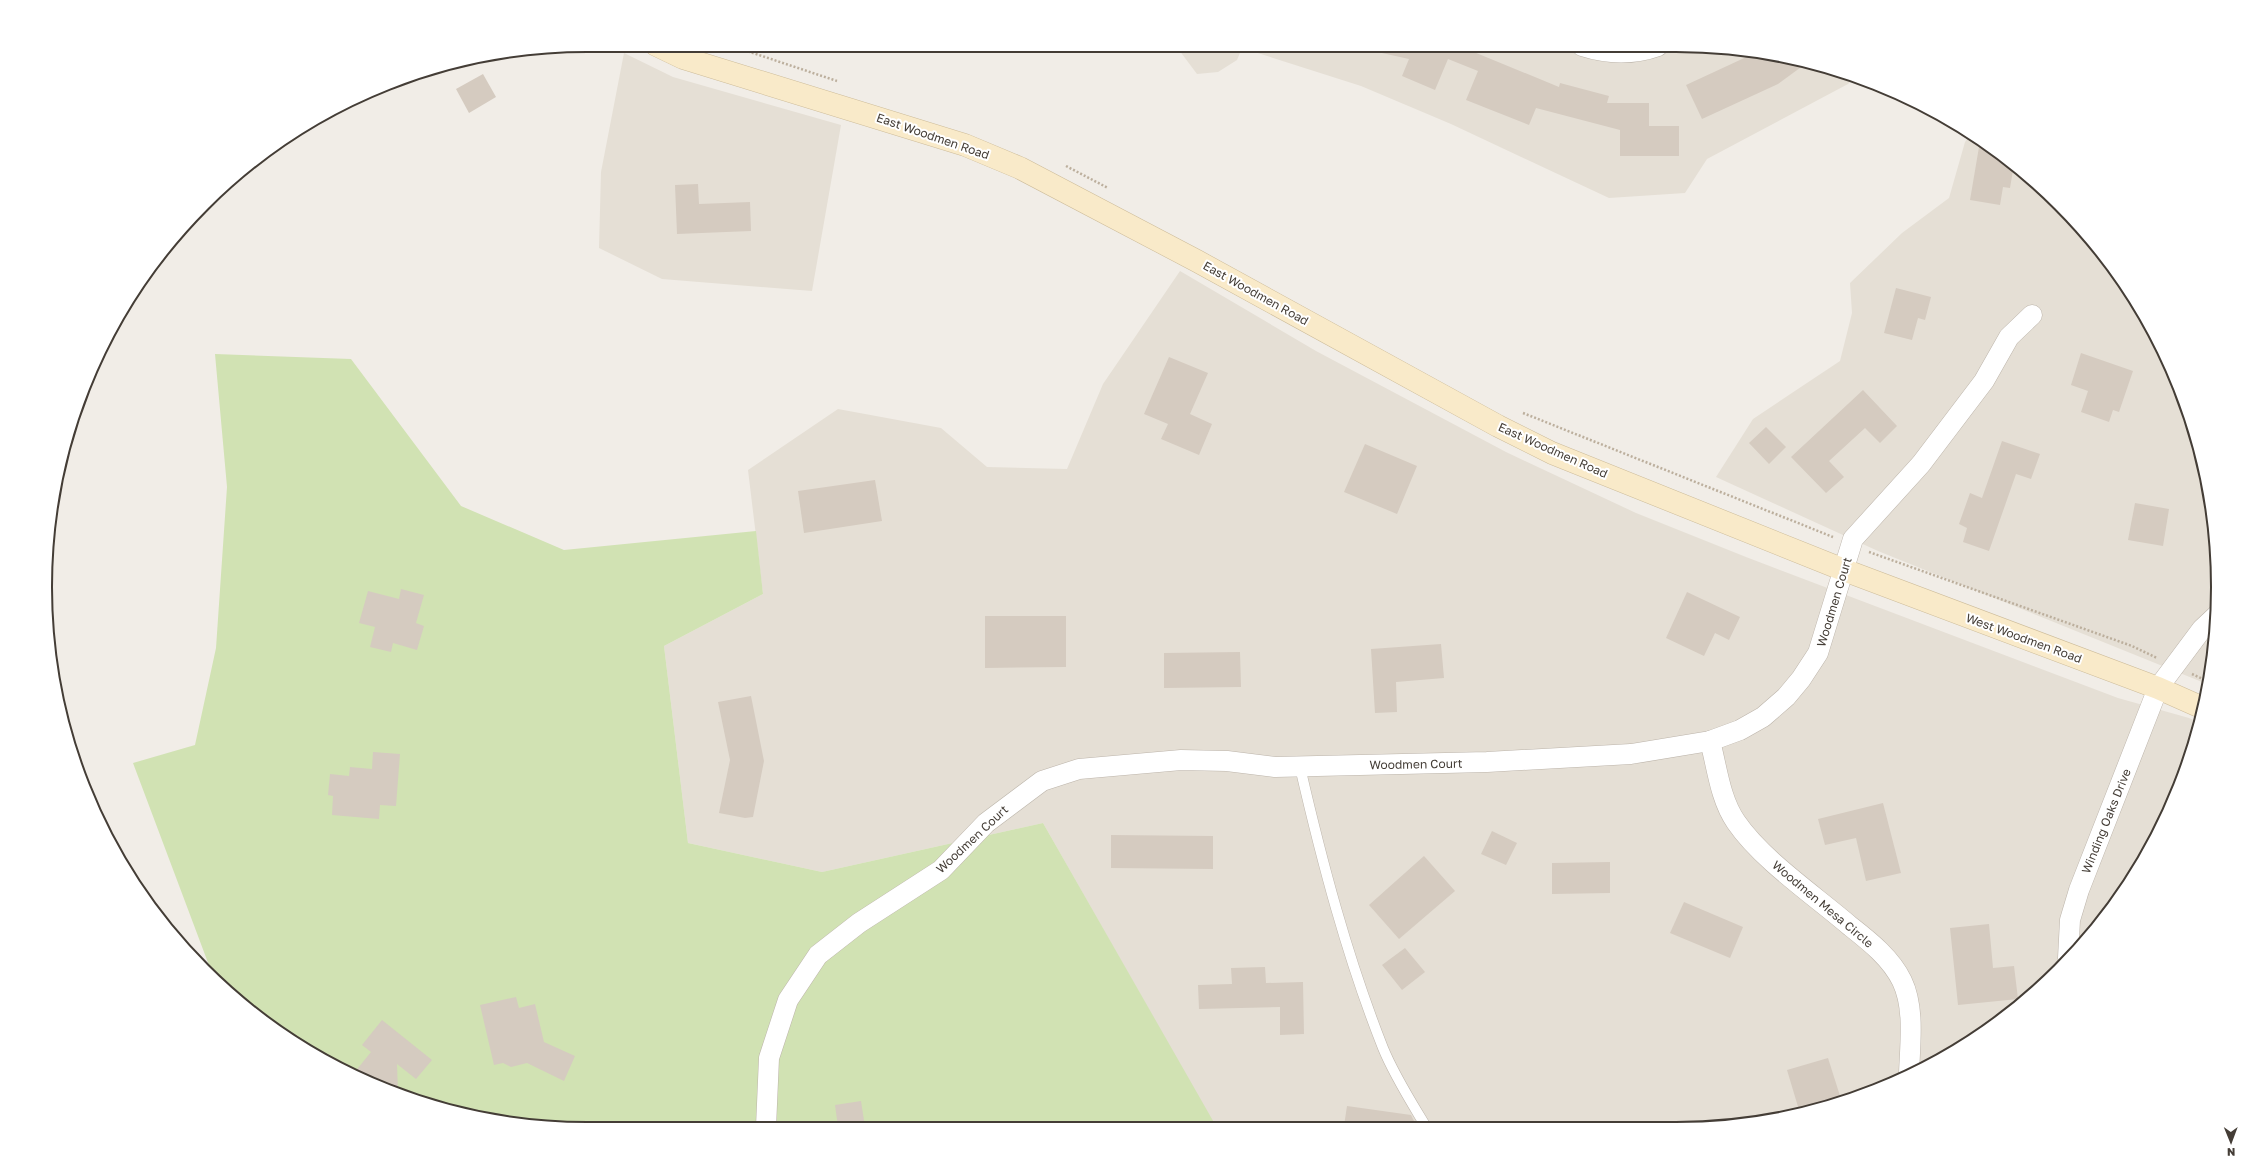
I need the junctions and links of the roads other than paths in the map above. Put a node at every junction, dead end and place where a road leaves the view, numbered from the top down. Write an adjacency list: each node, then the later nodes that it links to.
1 (671, 52): 5 (main road, East Woodmen Road)
2 (1612, 52): 3 (street)
3 (1629, 52)
4 (2032, 315): 5 (street, Woodmen Court)
5 (1844, 570): 7 (main road, West Woodmen Road); 9 (street, Woodmen Court)
6 (2210, 622): 7 (street, Winding Oaks Drive)
7 (2158, 688): 8 (main road, West Woodmen Road); 11 (street, Winding Oaks Drive)
8 (2198, 706)
9 (1710, 741): 10 (street, Woodmen Court); 12 (street, Woodmen Mesa Circle)
10 (1300, 767): 13 (street, Woodmen Court); 14 (lane)
11 (2068, 950)
12 (1909, 1069)
13 (766, 1122)
14 (1423, 1122)

